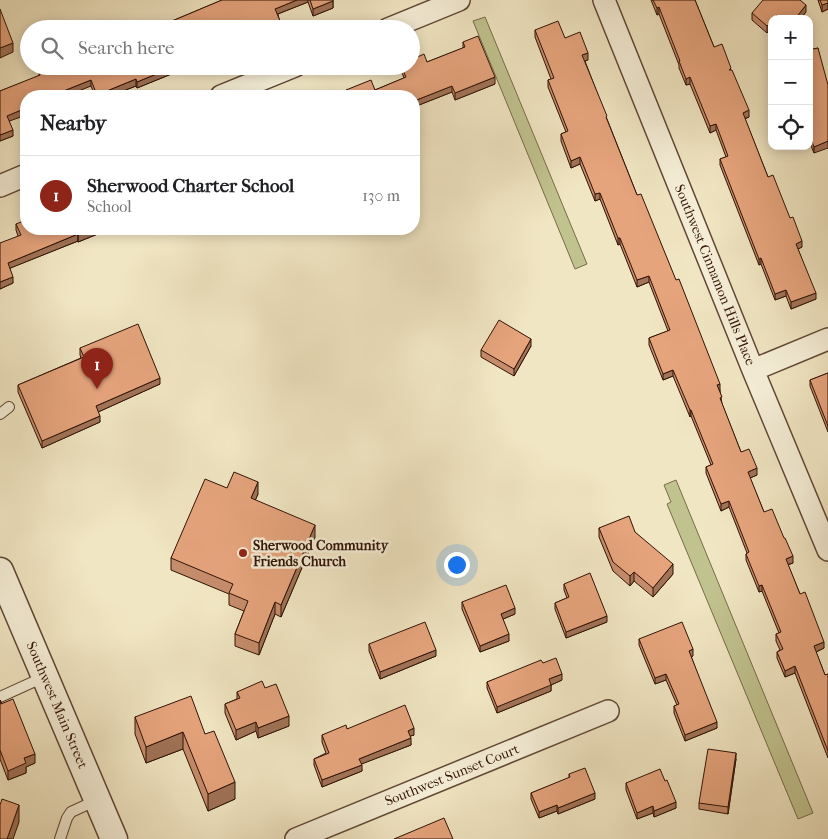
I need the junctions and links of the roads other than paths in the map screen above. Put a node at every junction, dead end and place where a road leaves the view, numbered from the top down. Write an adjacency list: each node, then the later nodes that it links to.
1 (459, 0): 3 (street)
2 (604, 0): 9 (street, Southwest Cinnamon Hills Place)
3 (410, 20)
4 (273, 75): 5 (street)
5 (236, 90)
6 (20, 178): 7 (street)
7 (0, 186)
8 (828, 339): 9 (street)
9 (753, 370): 12 (street, Southwest Cinnamon Hills Place)
10 (9, 407): 11 (lane)
11 (0, 414)
12 (828, 550)
13 (0, 571): 14 (street, Southwest Main Street)
14 (45, 676): 15 (lane); 17 (street, Southwest Main Street)
15 (0, 697)
16 (608, 711): 20 (street, Southwest Sunset Court)
17 (97, 800): 18 (lane); 19 (street, Southwest Main Street)
18 (60, 839)
19 (114, 839)
20 (296, 839)

